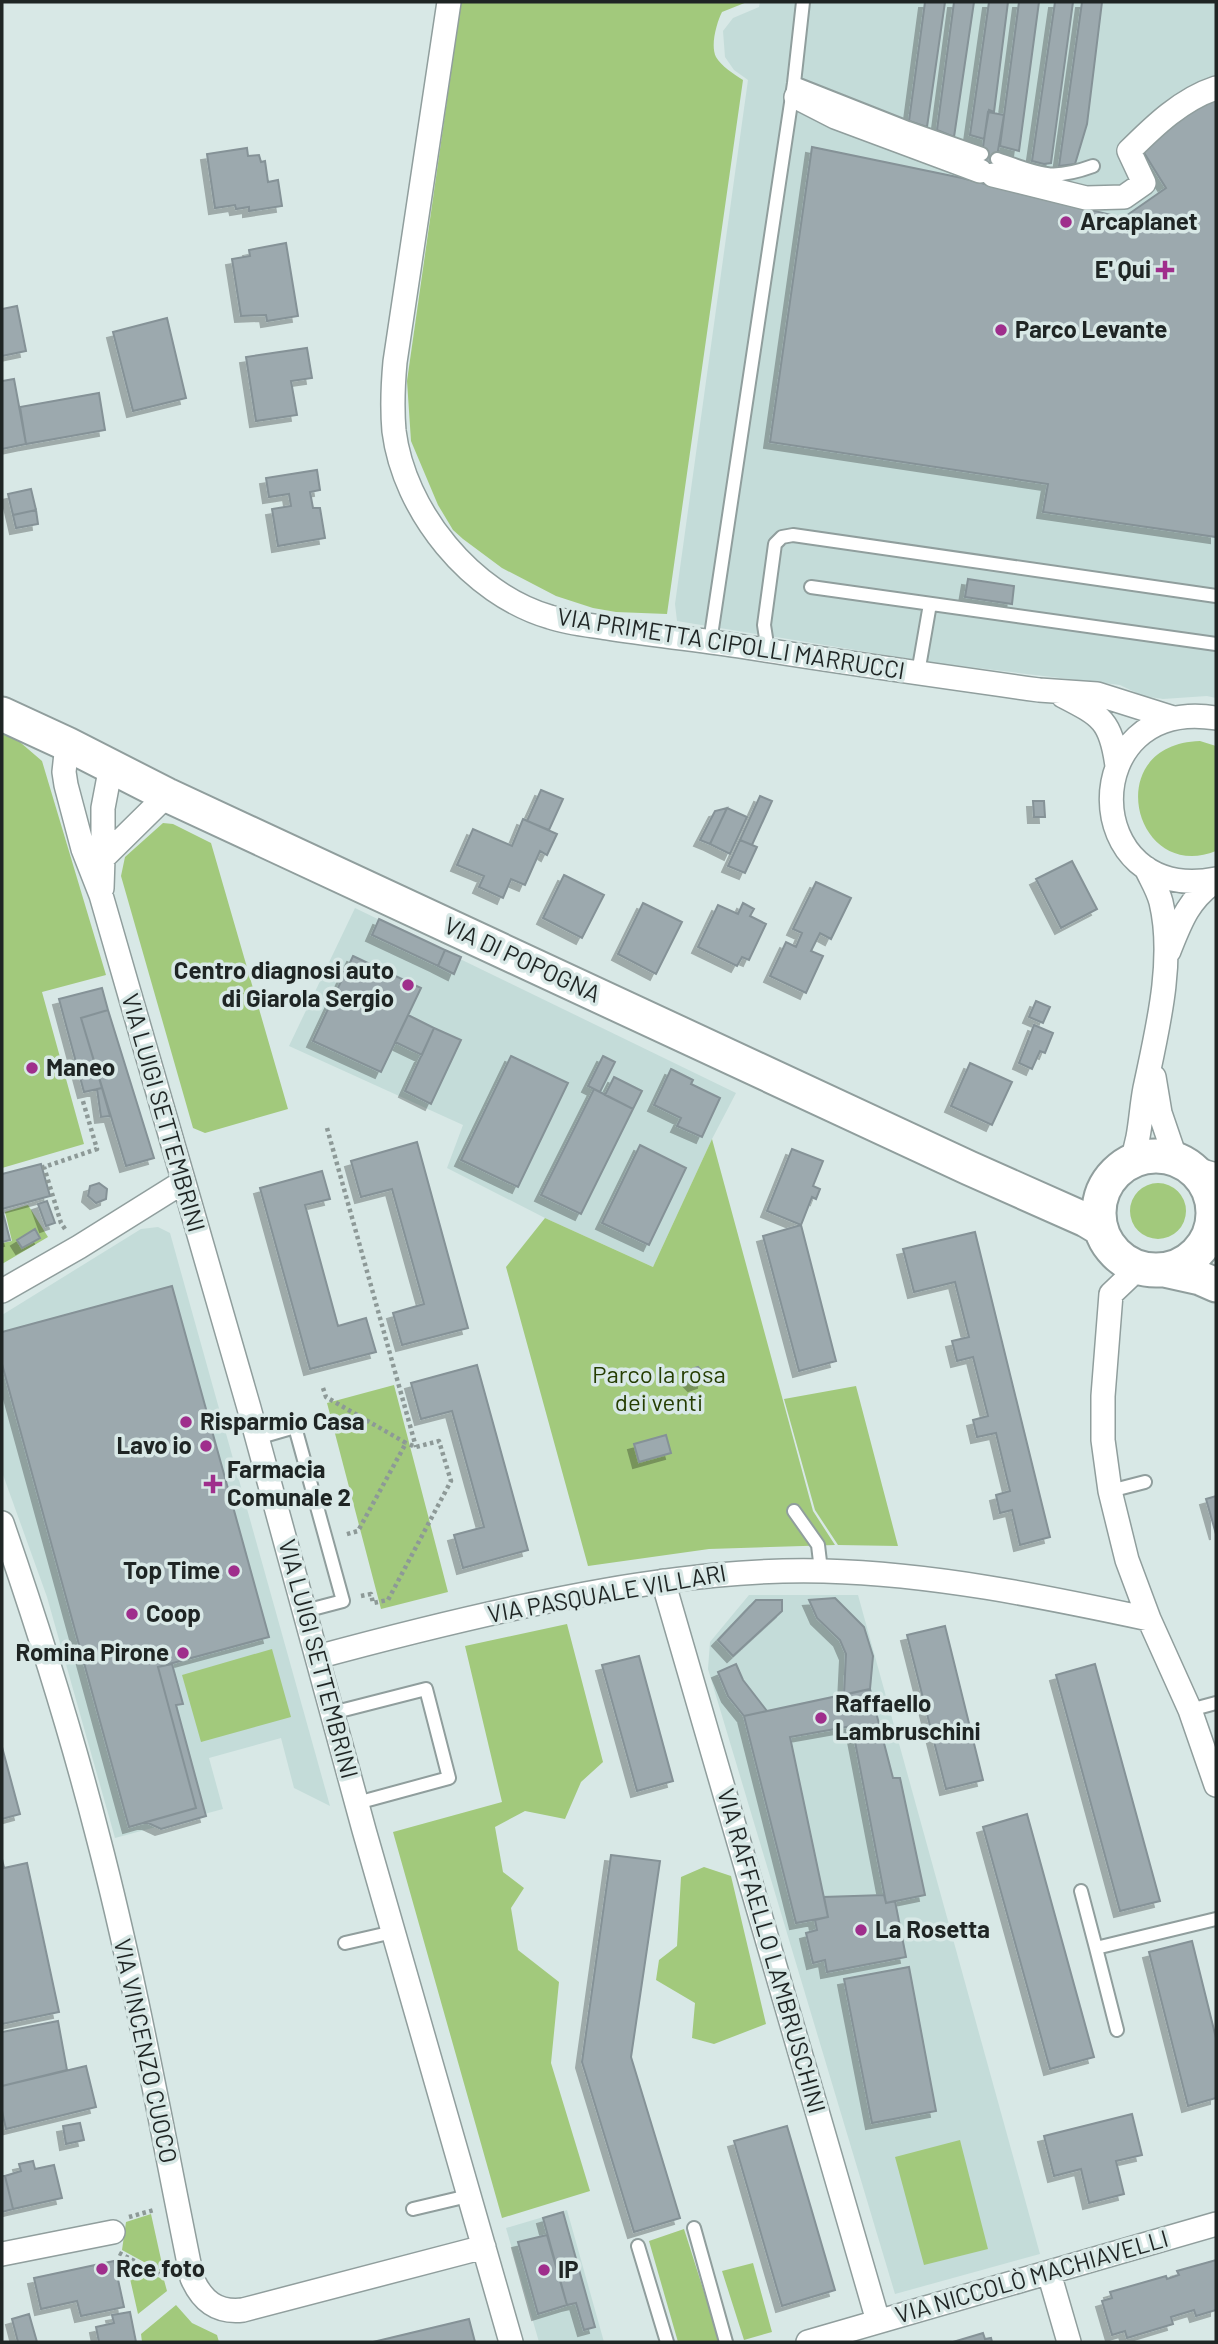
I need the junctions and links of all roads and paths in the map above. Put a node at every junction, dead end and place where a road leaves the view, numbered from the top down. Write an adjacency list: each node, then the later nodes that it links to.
1 (449, 2): 10 (street, VIA PRIMETTA CIPOLLI MARRUCCI)
2 (803, 2): 4 (lane)
3 (1216, 88): 5 (street)
4 (795, 90): 5 (street); 10 (lane)
5 (988, 165): 6 (lane)
6 (1093, 166)
7 (811, 587): 9 (lane)
8 (1216, 596): 12 (lane)
9 (930, 604): 11 (lane); 13 (lane)
10 (710, 642): 12 (street, VIA PRIMETTA CIPOLLI MARRUCCI)
11 (1216, 644)
12 (768, 651): 13 (street, VIA PRIMETTA CIPOLLI MARRUCCI)
13 (918, 673): 14 (street, VIA PRIMETTA CIPOLLI MARRUCCI)
14 (1054, 692): 16 (street, VIA PRIMETTA CIPOLLI MARRUCCI); 20 (street, VIA PRIMETTA CIPOLLI MARRUCCI)
15 (2, 714): 18 (main road, VIA DI POPOGNA)
16 (1173, 718): 17 (street); 20 (street)
17 (1216, 718)
18 (67, 744): 19 (main road, VIA DI POPOGNA); 25 (street, VIA LUIGI SETTEMBRINI)
19 (111, 766): 21 (main road, VIA DI POPOGNA); 22 (street, VIA LUIGI SETTEMBRINI)
20 (1117, 766): 23 (street)
21 (167, 795): 22 (street); 33 (main road, VIA DI POPOGNA)
22 (103, 858): 25 (street, VIA LUIGI SETTEMBRINI)
23 (1146, 868): 24 (street); 26 (street)
24 (1216, 880): 26 (street)
25 (101, 895): 32 (street, VIA LUIGI SETTEMBRINI)
26 (1166, 957): 27 (street)
27 (1151, 1064): 30 (street); 31 (street)
28 (82, 1098): 36 (path)
29 (327, 1128): 43 (path)
30 (1123, 1168): 31 (main road); 33 (main road); 34 (main road)
31 (1195, 1168): 35 (main road)
32 (183, 1182): 36 (street); 41 (street, VIA LUIGI SETTEMBRINI)
33 (1044, 1201): 34 (main road, VIA DI POPOGNA)
34 (1101, 1229): 37 (main road)
35 (1214, 1233): 37 (main road)
36 (79, 1247): 39 (street)
37 (1153, 1269): 38 (main road); 45 (street)
38 (1216, 1285)
39 (2, 1291)
40 (323, 1388): 42 (path)
41 (257, 1438): 48 (lane); 52 (street, VIA LUIGI SETTEMBRINI)
42 (406, 1443): 43 (path); 48 (path)
43 (416, 1447): 51 (path)
44 (1145, 1482): 45 (lane)
45 (1110, 1491): 53 (street)
46 (794, 1511): 49 (lane)
47 (2, 1523): 72 (street, VIA VINCENZO CUOCO)
48 (326, 1540): 51 (lane)
49 (821, 1570): 50 (street, VIA PASQUALE VILLARI); 53 (street, VIA PASQUALE VILLARI)
50 (663, 1581): 54 (street, VIA PASQUALE VILLARI); 75 (street, VIA RAFFAELLO LAMBRUSCHINI)
51 (343, 1601): 52 (lane)
52 (306, 1611): 54 (street, VIA LUIGI SETTEMBRINI)
53 (1149, 1619): 56 (street)
54 (317, 1657): 57 (street, VIA LUIGI SETTEMBRINI)
55 (1216, 1703): 56 (lane)
56 (1190, 1710): 58 (street)
57 (332, 1713): 59 (street, VIA LUIGI SETTEMBRINI); 59 (lane)
58 (1216, 1785)
59 (357, 1802): 62 (street, VIA LUIGI SETTEMBRINI)
60 (1081, 1891): 64 (lane)
61 (1216, 1919): 64 (lane)
62 (393, 1932): 63 (lane); 66 (street, VIA LUIGI SETTEMBRINI)
63 (345, 1943)
64 (1096, 1948): 65 (lane)
65 (1116, 2031)
66 (468, 2196): 67 (lane); 72 (street, VIA LUIGI SETTEMBRINI)
67 (413, 2209)
68 (1216, 2224): 74 (street, VIA NICCOLÒ MACHIAVELLI)
69 (694, 2228): 78 (lane)
70 (113, 2232): 73 (street)
71 (638, 2246): 77 (lane)
72 (484, 2248): 76 (street, VIA LUIGI SETTEMBRINI)
73 (2, 2254)
74 (1049, 2273): 75 (street, VIA NICCOLÒ MACHIAVELLI); 80 (street)
75 (878, 2321): 79 (street, VIA NICCOLÒ MACHIAVELLI)
76 (510, 2342)
77 (667, 2342)
78 (726, 2342)
79 (808, 2342)
80 (1069, 2342)

